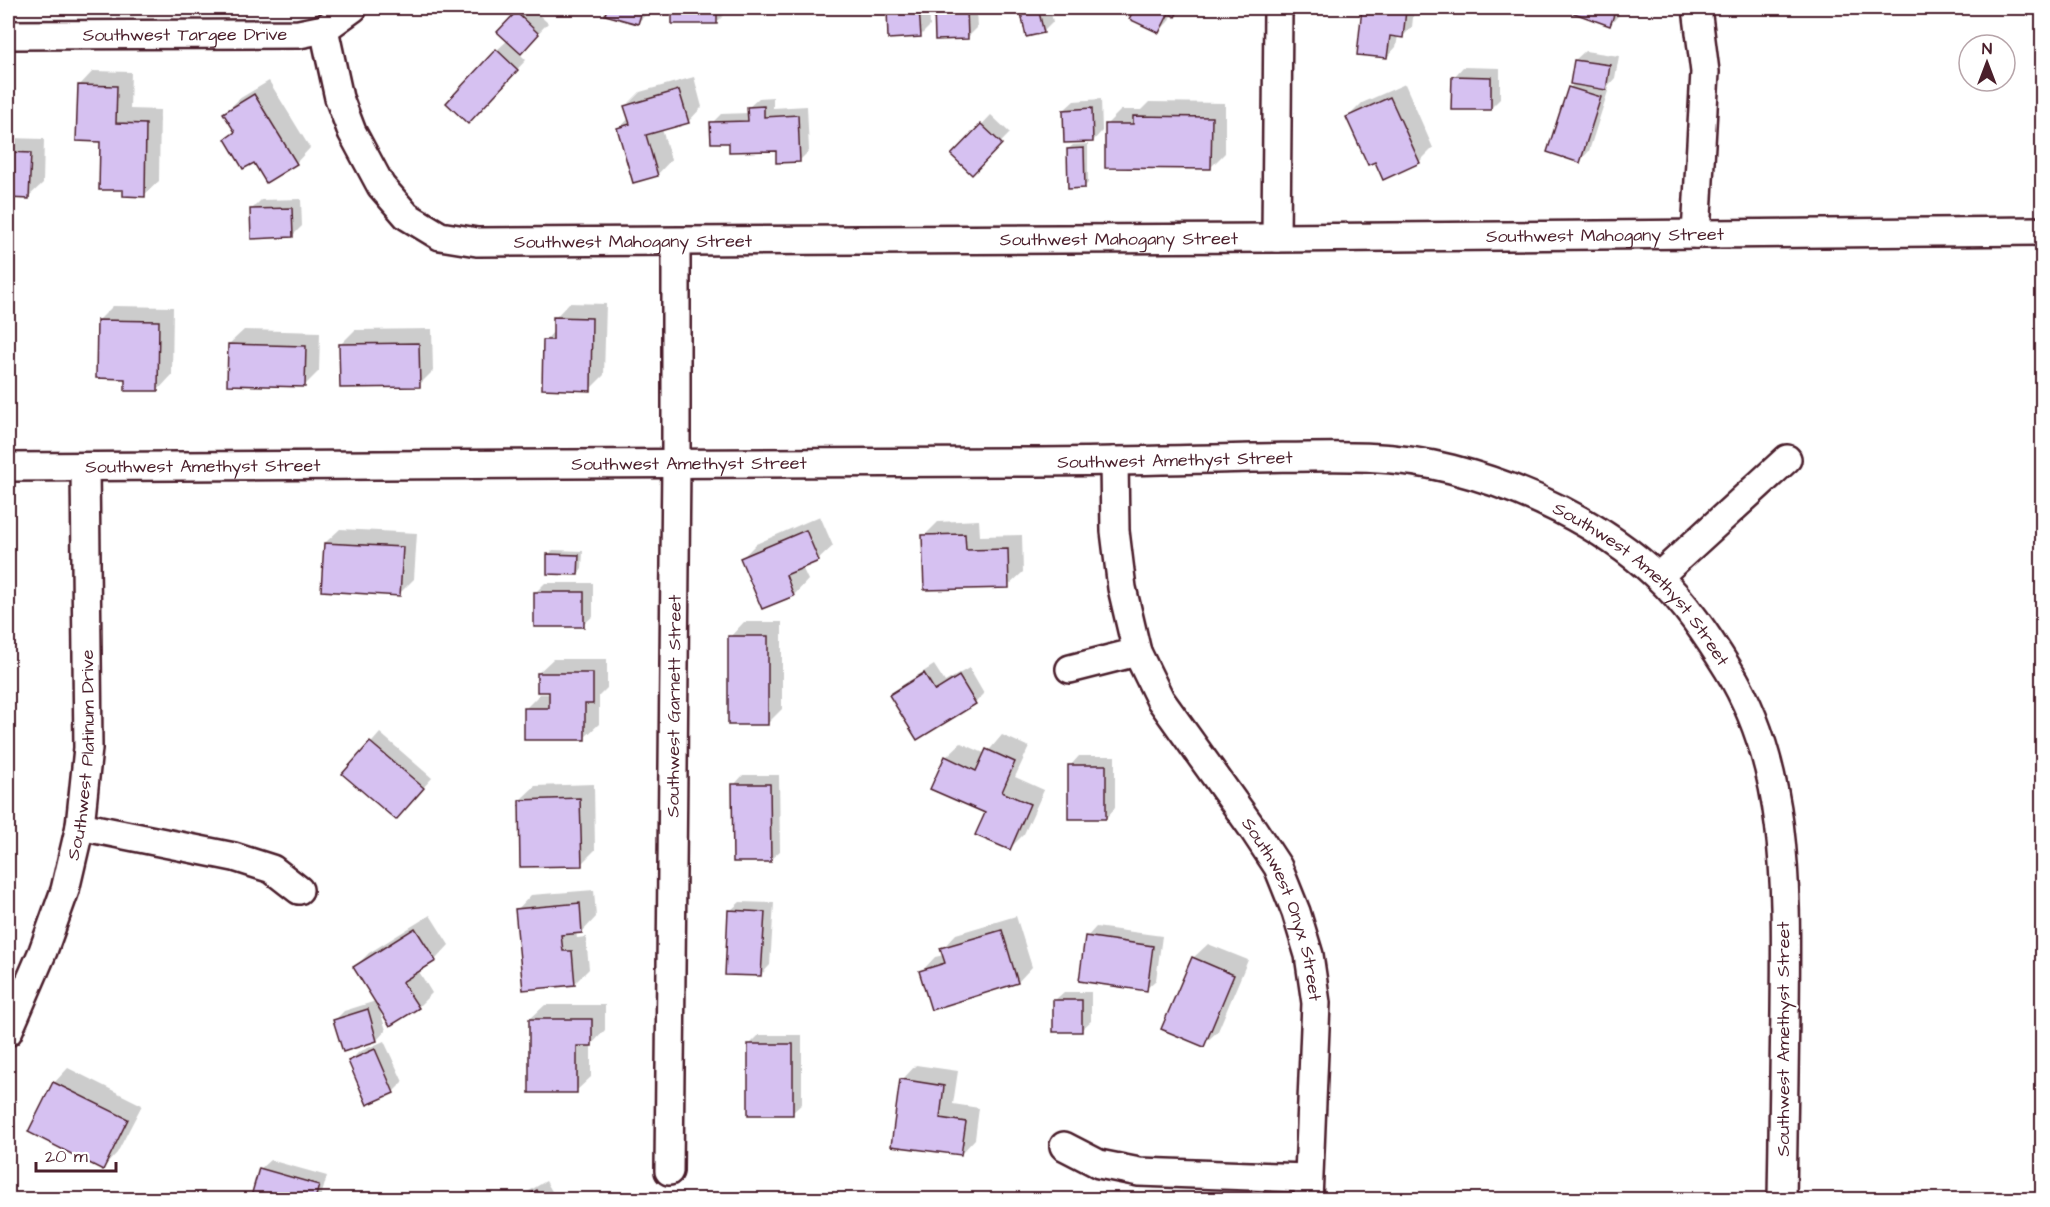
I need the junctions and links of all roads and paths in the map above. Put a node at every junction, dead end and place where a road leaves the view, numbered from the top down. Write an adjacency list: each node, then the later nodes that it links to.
1 (353, 8): 4 (street, Southwest Targee Drive)
2 (1278, 8): 8 (street)
3 (1697, 8): 7 (street)
4 (324, 29): 5 (street, Southwest Targee Drive); 9 (street, Southwest Mahogany Street)
5 (8, 35)
6 (2043, 231): 7 (street, Southwest Mahogany Street)
7 (1696, 234): 8 (street, Southwest Mahogany Street)
8 (1276, 238): 9 (street, Southwest Mahogany Street)
9 (676, 242): 12 (street, Southwest Garnett Street)
10 (1787, 459): 15 (street)
11 (1114, 461): 12 (street, Southwest Amethyst Street); 15 (street, Southwest Amethyst Street); 16 (street, Southwest Onyx Street)
12 (676, 463): 14 (street, Southwest Amethyst Street); 22 (street, Southwest Garnett Street)
13 (8, 467): 14 (street, Southwest Amethyst Street)
14 (85, 467): 18 (street, Southwest Platinum Drive)
15 (1658, 577): 24 (street, Southwest Amethyst Street)
16 (1137, 652): 17 (street); 23 (street, Southwest Onyx Street)
17 (1070, 669)
18 (80, 826): 19 (street); 20 (street, Southwest Platinum Drive)
19 (299, 890)
20 (8, 1032)
21 (1064, 1146): 23 (street)
22 (669, 1171)
23 (1308, 1189)
24 (1782, 1200)

